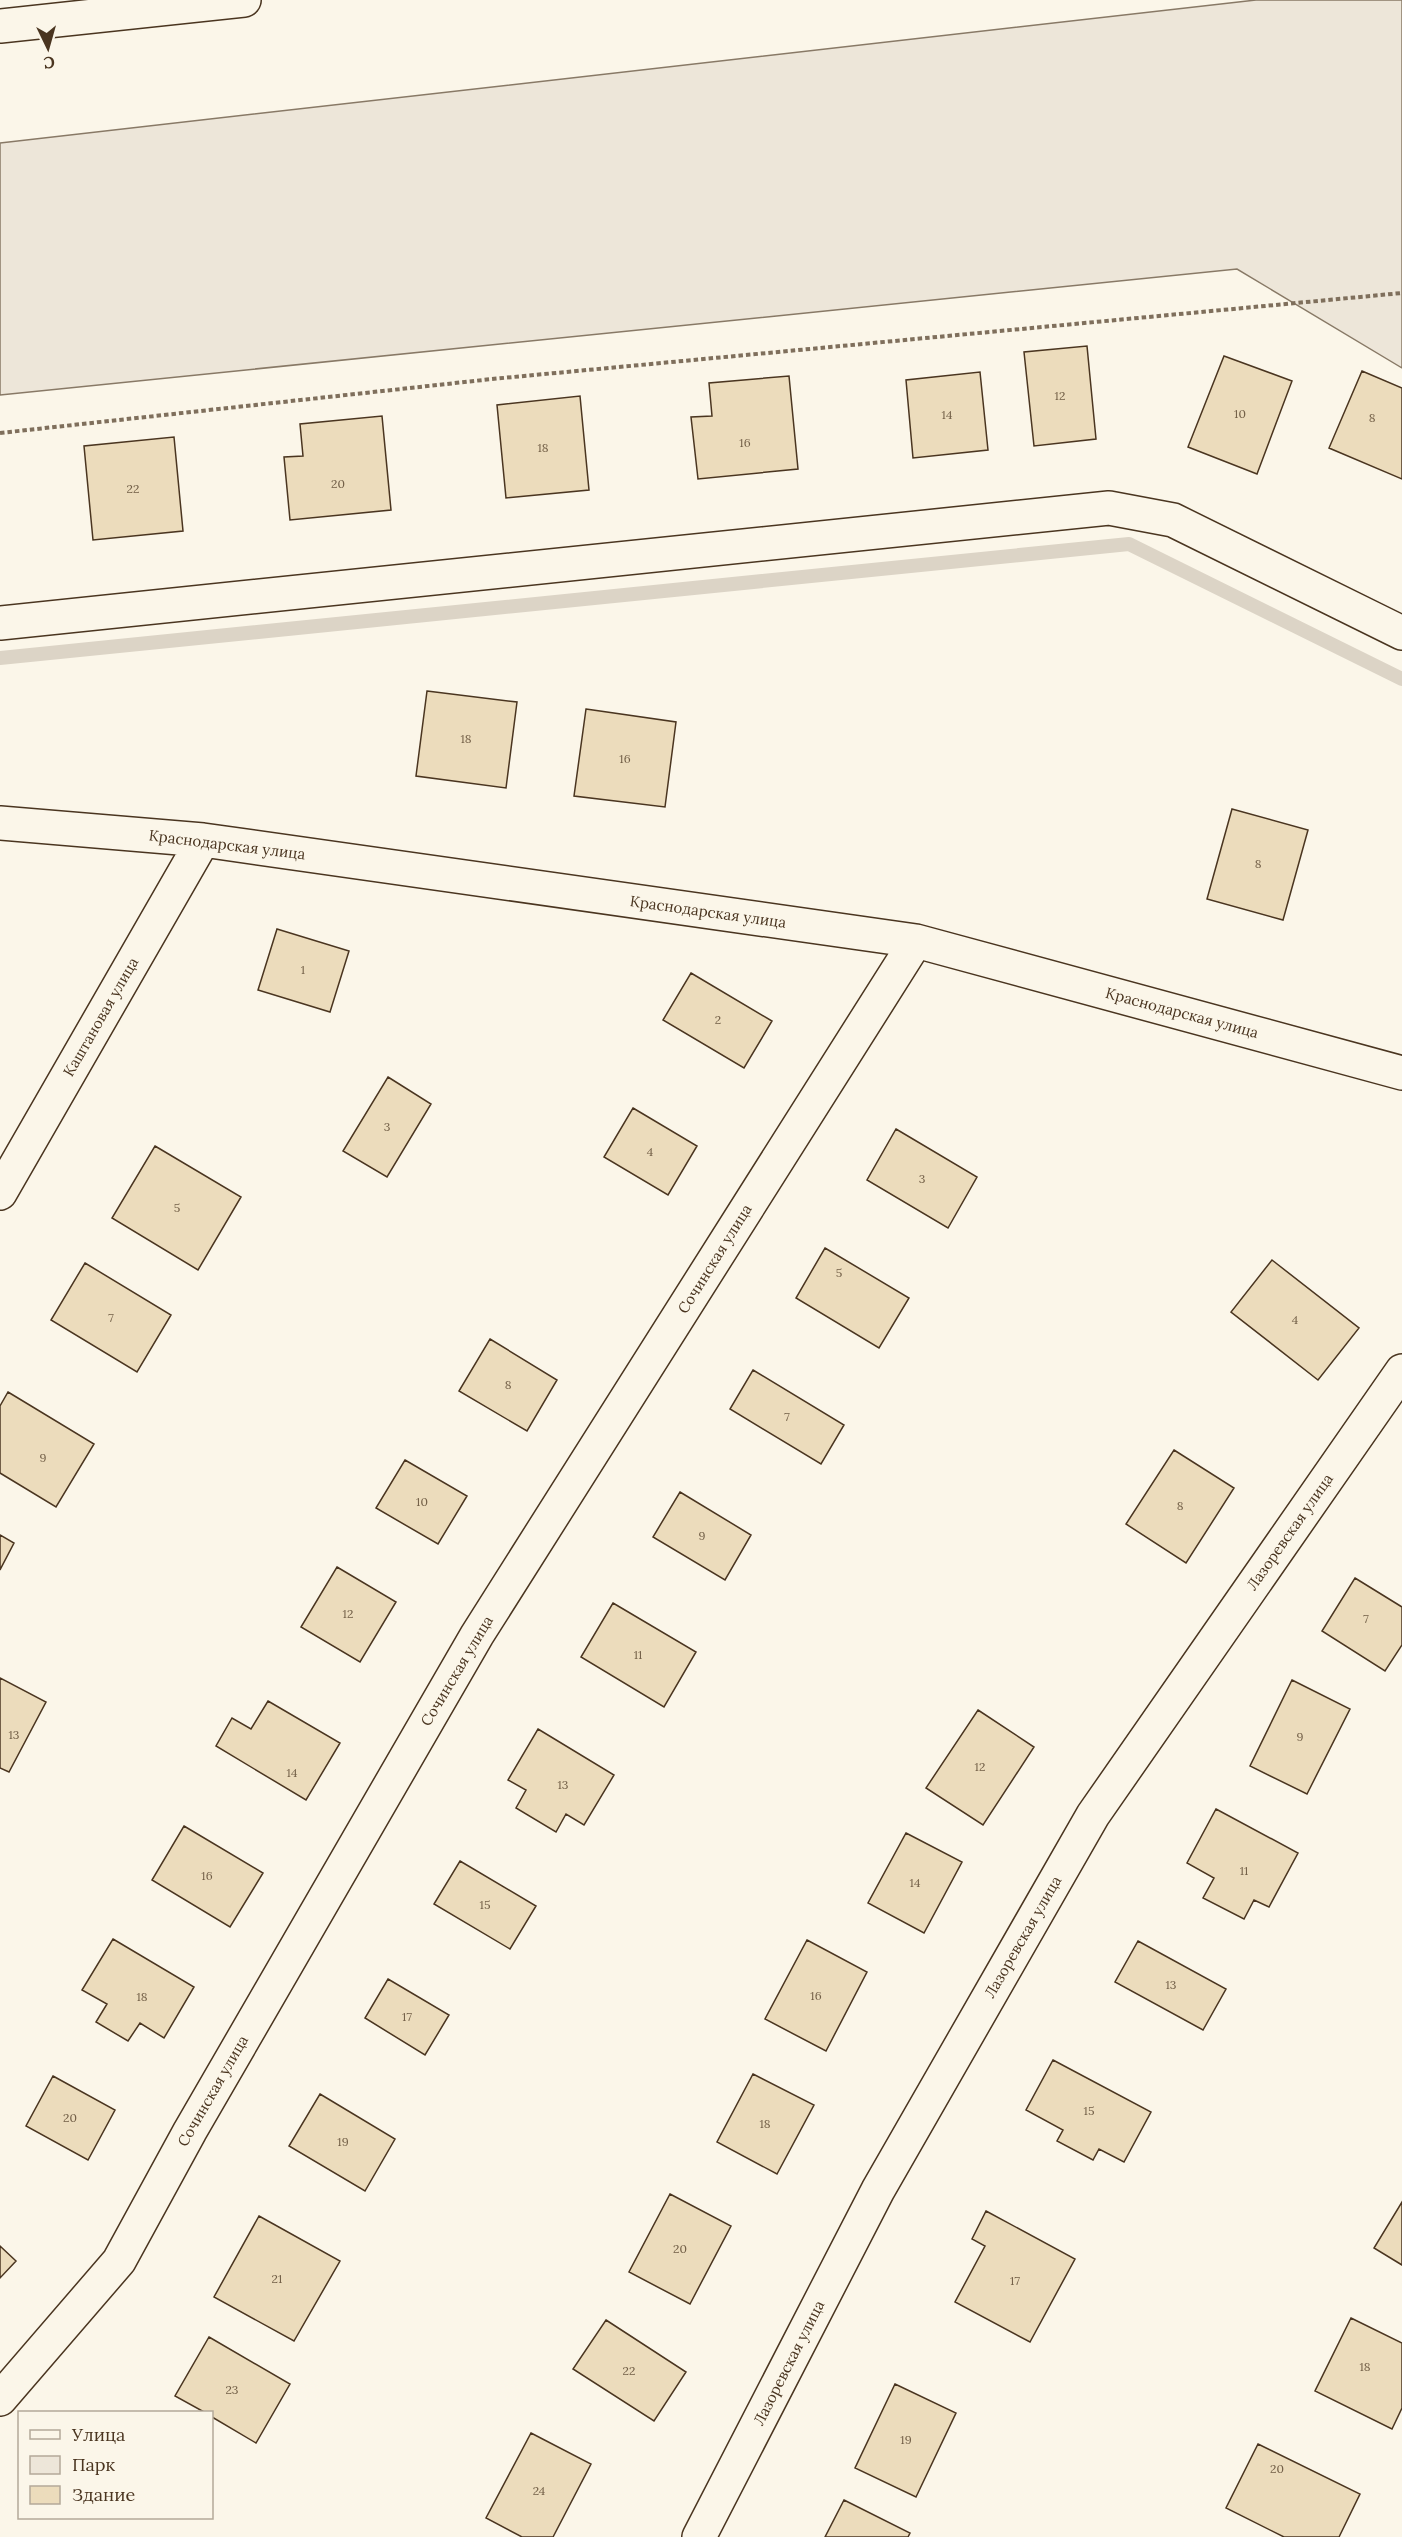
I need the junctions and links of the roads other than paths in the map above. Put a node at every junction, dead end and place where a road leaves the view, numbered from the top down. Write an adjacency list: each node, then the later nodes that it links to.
1 (244, 0): 2 (street)
2 (0, 26)
3 (0, 623): 4 (street)
4 (1402, 633)
5 (0, 823): 6 (street, Краснодарская улица)
6 (203, 840): 7 (street, Краснодарская улица); 9 (street, Каштановая улица)
7 (916, 941): 8 (street, Краснодарская улица); 11 (street, Сочинская улица)
8 (1402, 1073)
9 (0, 1193)
10 (1402, 1371): 12 (street, Лазоревская улица)
11 (0, 2399)
12 (699, 2537)

